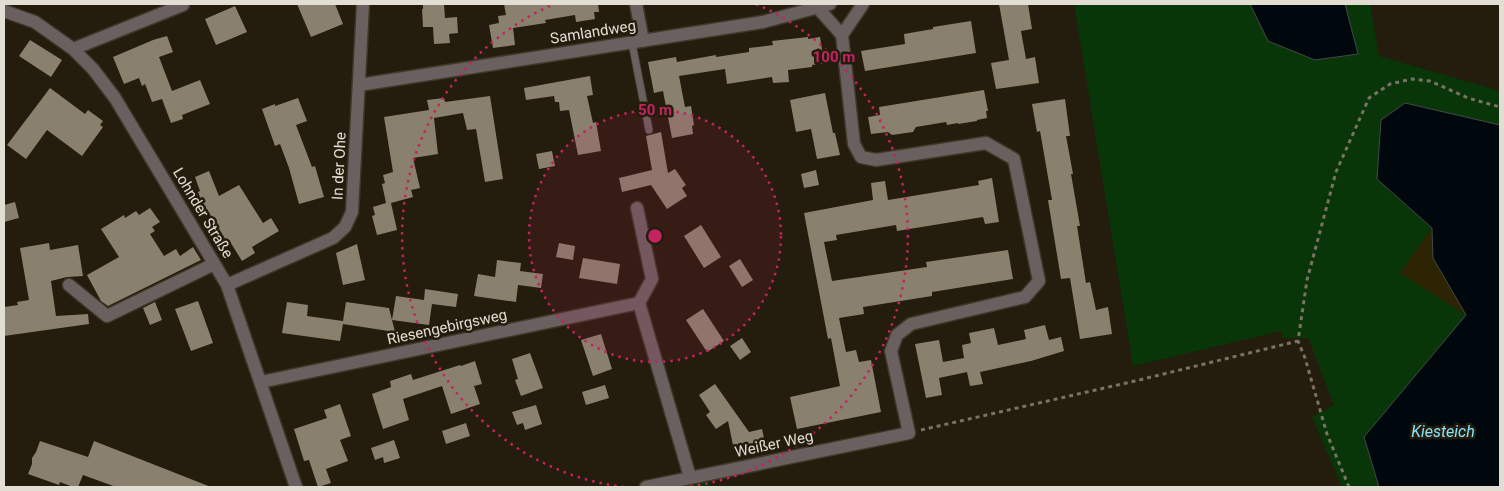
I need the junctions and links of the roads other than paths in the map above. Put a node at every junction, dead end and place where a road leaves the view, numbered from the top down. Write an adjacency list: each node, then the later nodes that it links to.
1 (362, 4): 11 (street, In der Ohe)
2 (636, 4): 9 (street)
3 (830, 4): 6 (street, Samlandweg)
4 (864, 4): 8 (street)
5 (183, 5): 10 (street)
6 (817, 7): 8 (street); 9 (street, Samlandweg)
7 (4, 11): 10 (street, Lohnder Straße)
8 (842, 35): 19 (street, Weißer Weg)
9 (638, 42): 11 (street, Samlandweg); 12 (lane)
10 (73, 49): 14 (street, Lohnder Straße)
11 (359, 85): 16 (street, In der Ohe)
12 (649, 130)
13 (636, 208): 17 (street)
14 (214, 264): 15 (street); 16 (street, Lohnder Straße)
15 (69, 285)
16 (227, 285): 18 (street, Lohnder Straße)
17 (639, 303): 18 (street, Riesengebirgsweg); 19 (street)
18 (261, 382): 20 (street, Lohnder Straße)
19 (690, 478): 21 (street, Weißer Weg)
20 (296, 487)
21 (646, 487)

